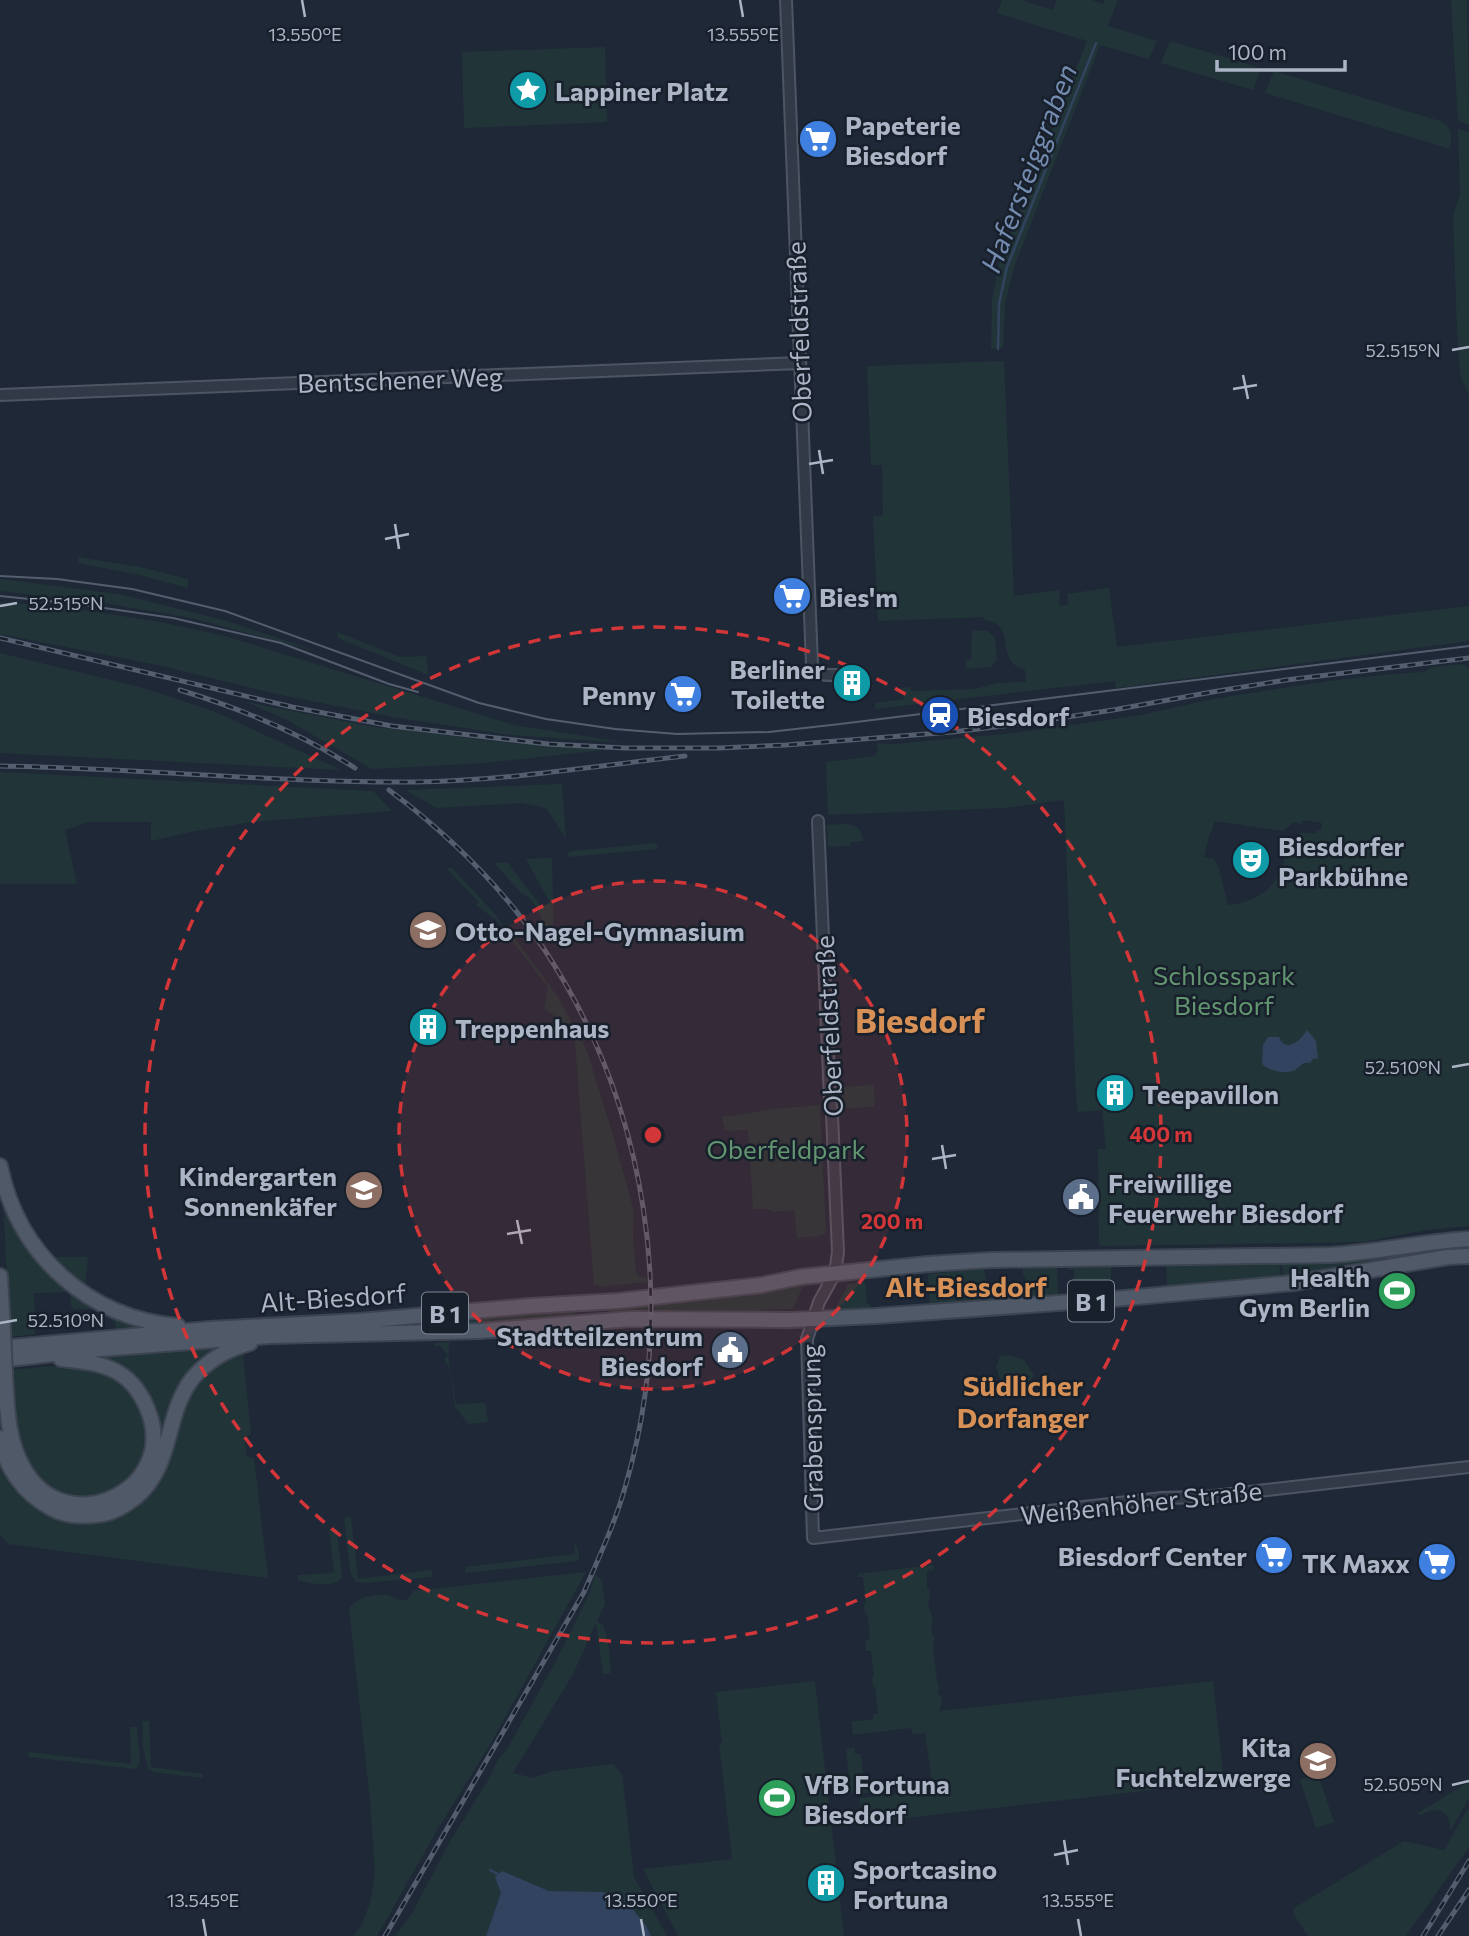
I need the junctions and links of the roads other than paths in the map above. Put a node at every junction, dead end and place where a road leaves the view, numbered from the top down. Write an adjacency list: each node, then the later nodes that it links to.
1 (786, 0): 2 (street, Oberfeldstraße)
2 (800, 363): 3 (street, Bentschener Weg); 4 (street, Oberfeldstraße)
3 (0, 395)
4 (836, 675)
5 (818, 821): 9 (street, Oberfeldstraße)
6 (0, 1166): 12 (main road)
7 (1469, 1238): 9 (main road, Alt-Biesdorf / B 1)
8 (1469, 1256): 11 (main road, Alt-Biesdorf / B 1)
9 (835, 1273): 11 (street); 12 (main road, Alt-Biesdorf / B 1)
10 (0, 1276): 15 (main road, bridge)
11 (813, 1319): 13 (main road, Alt-Biesdorf / B 1); 19 (street, Grabensprung)
12 (210, 1329): 14 (main road, Alt-Biesdorf / B 1)
13 (270, 1336): 15 (main road, Alt-Biesdorf / B 1); 17 (main road)
14 (0, 1348)
15 (30, 1356): 16 (main road, B 1)
16 (0, 1360)
17 (0, 1437)
18 (1469, 1467): 19 (street, Weißenhöher Straße)
19 (813, 1538)

